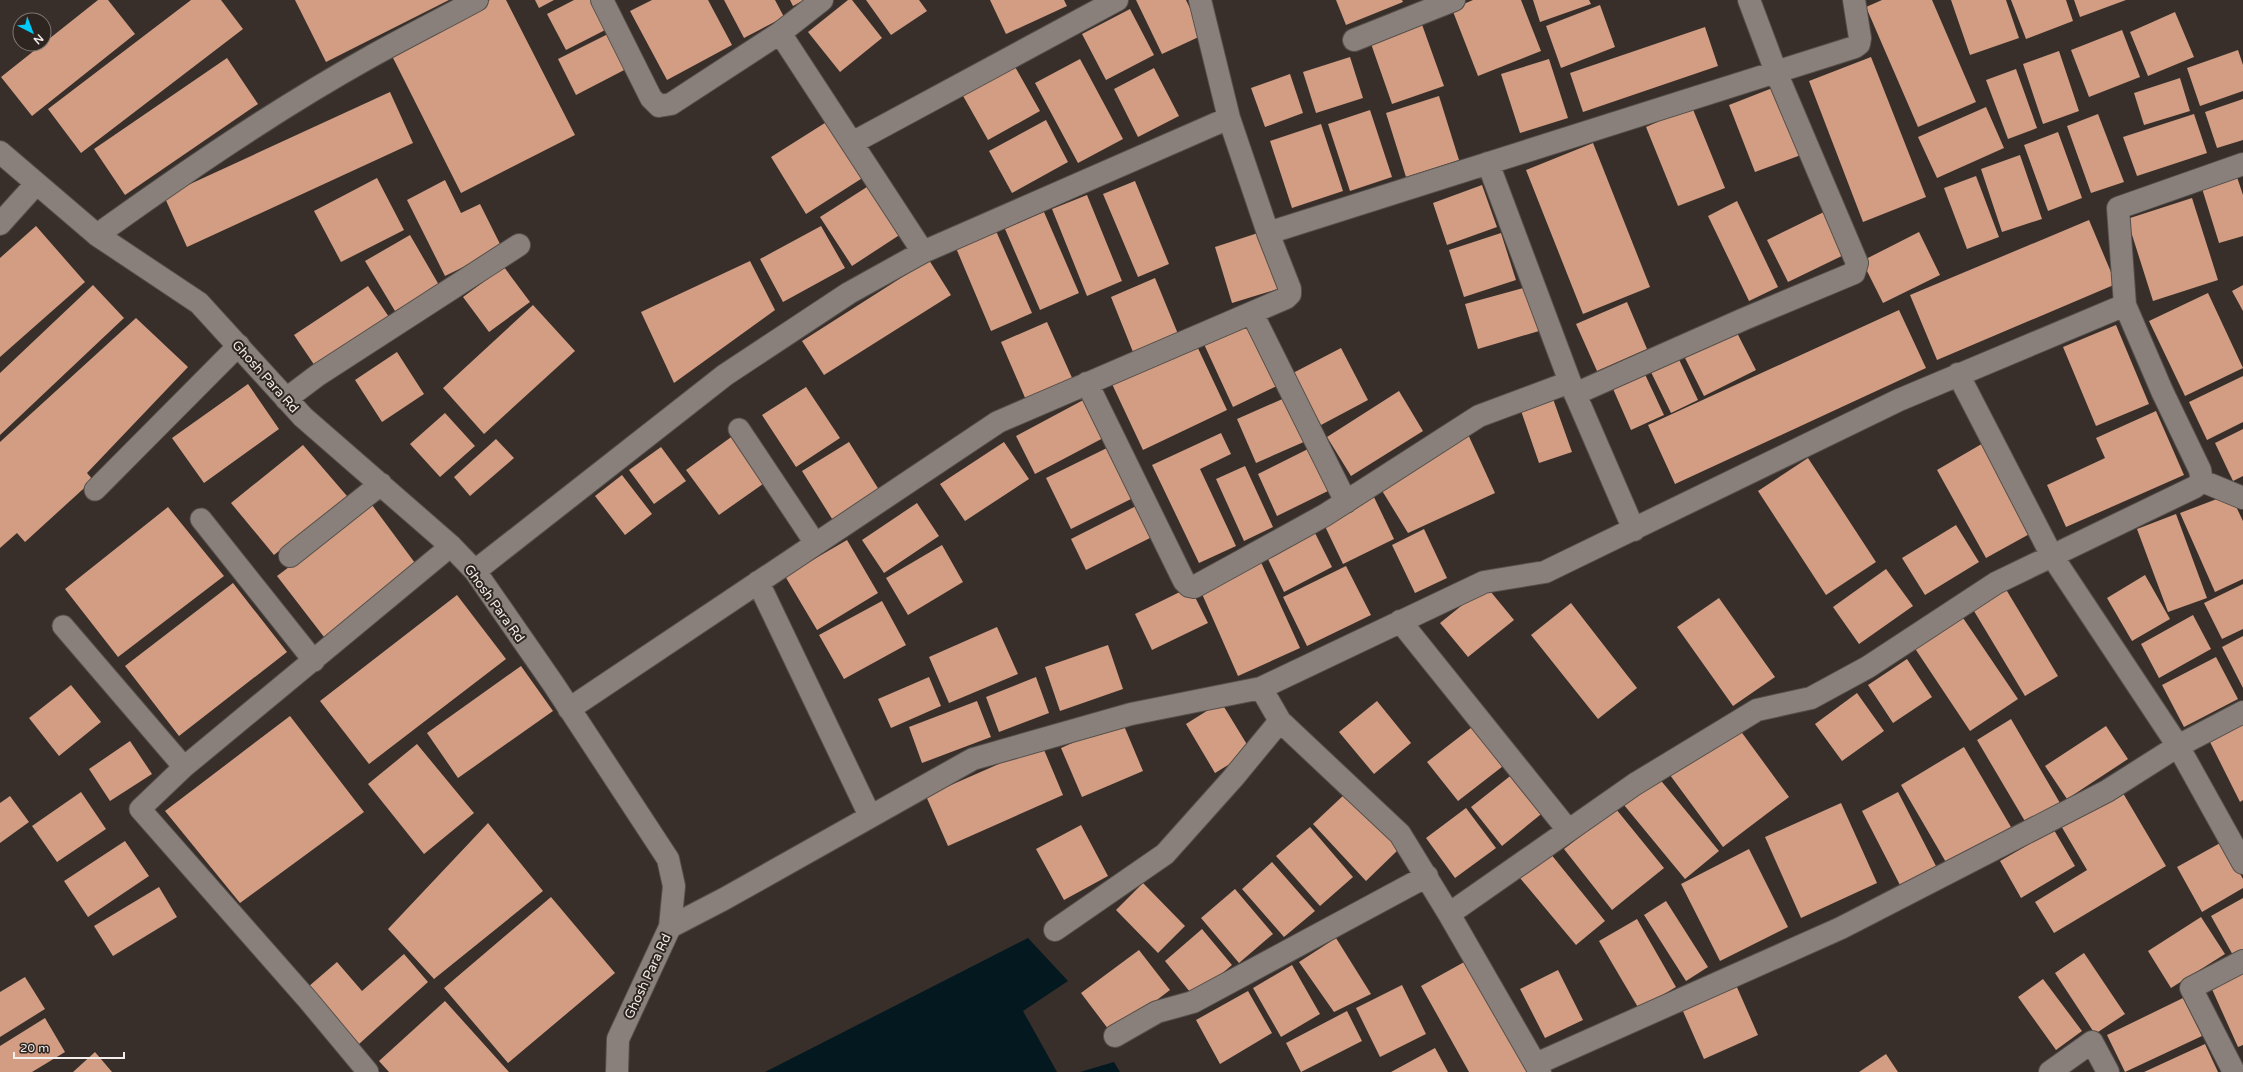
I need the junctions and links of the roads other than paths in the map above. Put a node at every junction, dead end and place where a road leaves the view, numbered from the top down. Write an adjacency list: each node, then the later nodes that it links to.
1 (477, 0): 20 (street)
2 (602, 0): 9 (street)
3 (822, 0): 9 (street)
4 (1117, 0): 13 (street)
5 (1200, 0): 12 (street)
6 (1454, 0): 10 (street)
7 (1749, 0): 11 (street)
8 (1854, 0): 11 (street)
9 (780, 33): 13 (street)
10 (1354, 40)
11 (1776, 72): 15 (street); 28 (street)
12 (1229, 118): 19 (street); 22 (street)
13 (852, 143): 22 (street)
14 (0, 152): 17 (street, Ghosh Para Rd)
15 (1488, 163): 19 (street); 28 (street)
16 (2243, 164): 23 (street)
17 (43, 190): 18 (street); 20 (street, Ghosh Para Rd)
18 (0, 224)
19 (1268, 233): 24 (street)
20 (97, 235): 25 (street, Ghosh Para Rd)
21 (519, 245): 29 (street)
22 (923, 252): 42 (street)
23 (2125, 305): 26 (street); 31 (street)
24 (1252, 313): 27 (street); 35 (street)
25 (239, 345): 29 (street, Ghosh Para Rd); 33 (lane)
26 (1958, 374): 37 (street); 41 (street)
27 (1087, 383): 35 (street); 38 (street)
28 (1573, 388): 35 (street); 37 (street)
29 (286, 399): 32 (street, Ghosh Para Rd)
30 (739, 429): 38 (lane)
31 (2202, 481): 34 (street); 41 (street)
32 (381, 484): 39 (street, Ghosh Para Rd); 40 (street)
33 (95, 490)
34 (2243, 498)
35 (1346, 502)
36 (201, 519): 46 (lane)
37 (1634, 530): 44 (street)
38 (815, 543): 43 (street)
39 (451, 546): 42 (street, Ghosh Para Rd); 46 (lane)
40 (290, 556)
41 (2052, 556): 51 (street); 54 (street)
42 (475, 571): 48 (street, Ghosh Para Rd)
43 (758, 582): 48 (street); 53 (street)
44 (1400, 621): 47 (street); 54 (street)
45 (63, 626): 52 (lane)
46 (314, 661): 52 (lane)
47 (1261, 688): 50 (street); 53 (street)
48 (569, 708): 58 (street, Ghosh Para Rd)
49 (2243, 712): 51 (street)
50 (1280, 721): 56 (street); 59 (street)
51 (2178, 746): 55 (street); 62 (street)
52 (184, 767): 64 (lane)
53 (870, 816): 58 (street)
54 (1568, 830): 57 (street)
55 (2243, 863)
56 (1427, 876): 57 (street); 61 (street)
57 (1449, 914): 62 (street)
58 (670, 927): 63 (street, Ghosh Para Rd)
59 (1055, 930)
60 (2243, 961): 67 (street)
61 (1115, 1036)
62 (1538, 1068)
63 (611, 1070)
64 (368, 1072)
65 (2050, 1072): 66 (street)
66 (2108, 1072)
67 (2234, 1072)

